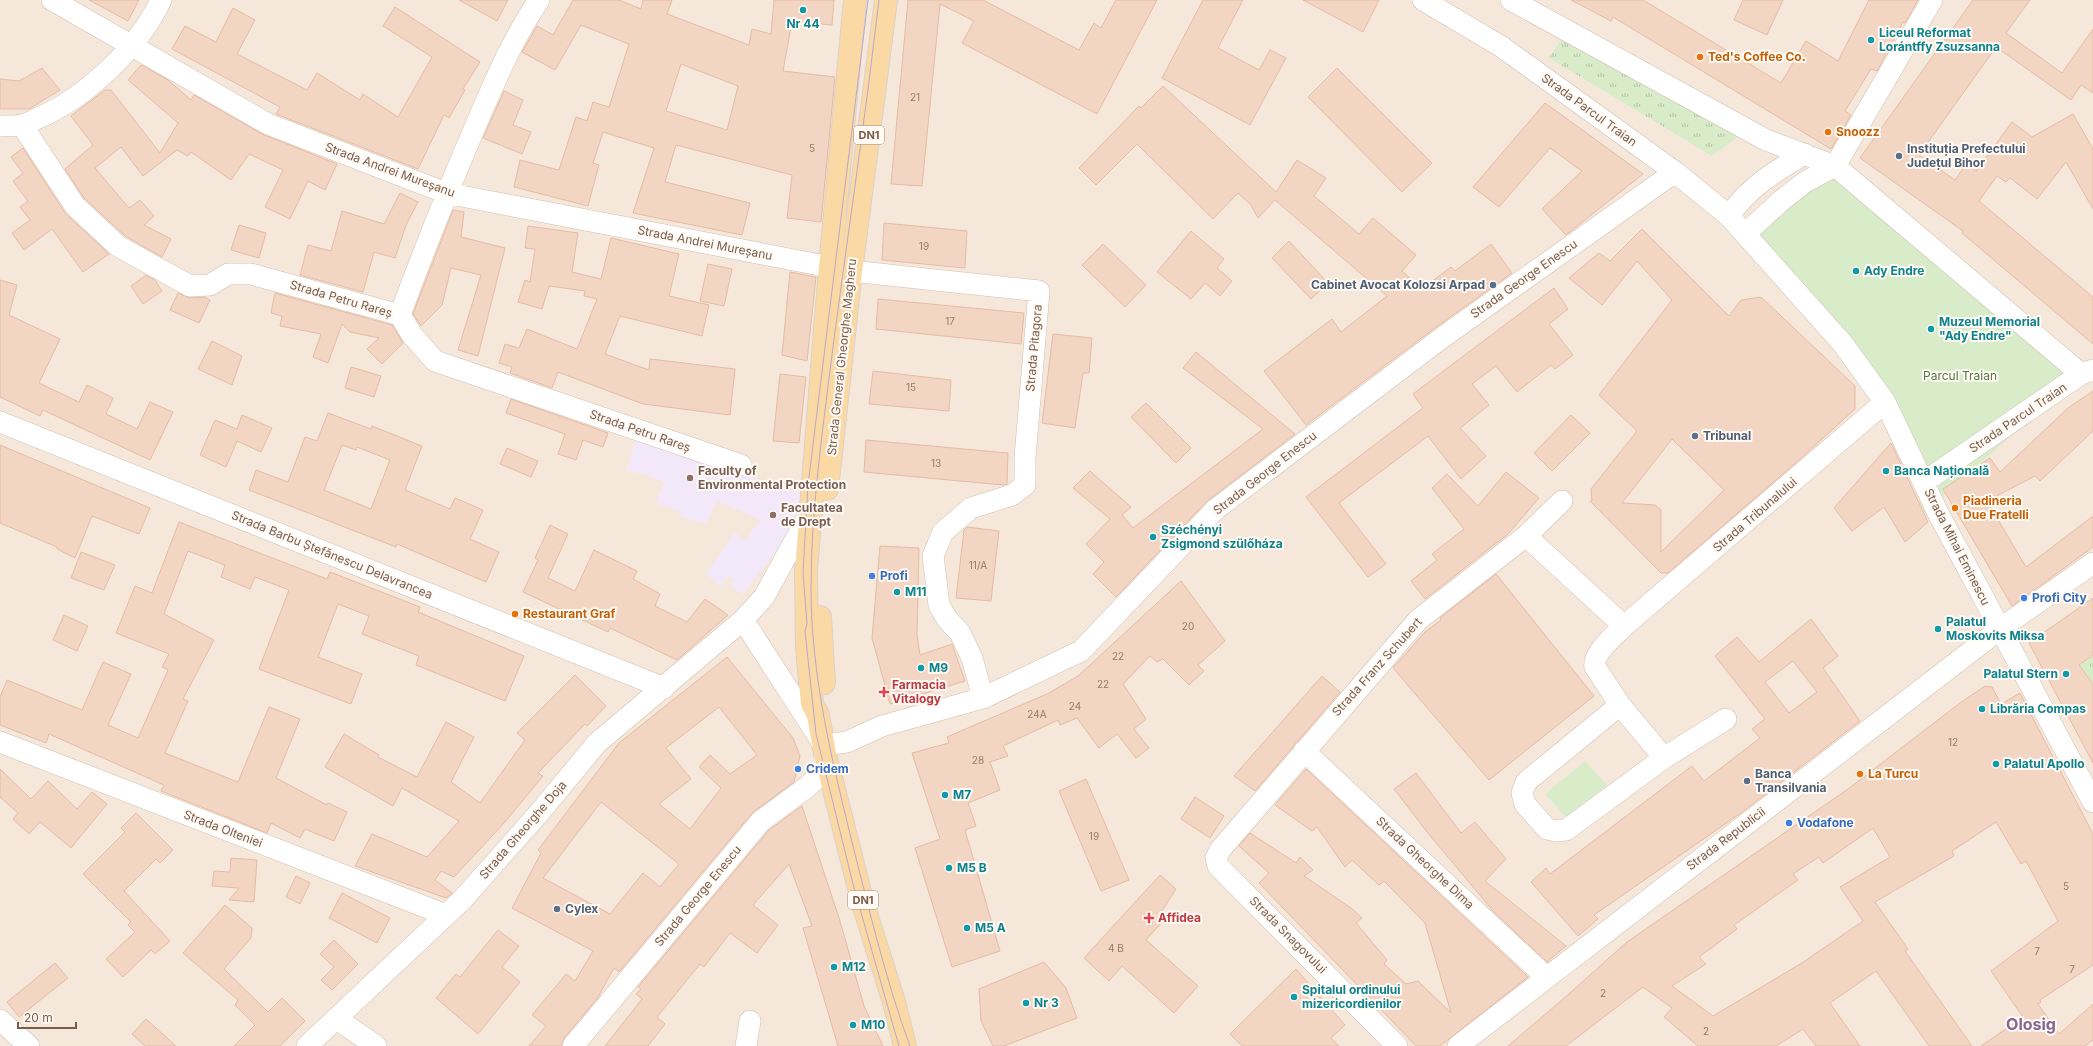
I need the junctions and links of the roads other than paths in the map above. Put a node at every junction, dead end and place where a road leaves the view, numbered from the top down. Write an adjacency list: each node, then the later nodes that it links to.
1 (52, 0): 9 (street, Strada Andrei Mureșanu)
2 (161, 0): 9 (street)
3 (539, 0): 17 (street)
4 (855, 0): 21 (main road, Strada General Gheorghe Magheru / DN1)
5 (886, 0): 22 (main road, Strada General Gheorghe Magheru / DN1)
6 (1422, 0): 16 (street, Strada Parcul Traian)
7 (1510, 0): 12 (street, Strada Parcul Traian)
8 (1932, 0): 14 (street)
9 (132, 45): 10 (street); 17 (street, Strada Andrei Mureșanu)
10 (22, 125): 11 (street); 23 (street, Strada Petru Rareș)
11 (0, 126)
12 (1766, 140): 13 (street, Strada Parcul Traian); 15 (street)
13 (1805, 154): 14 (street, Strada Parcul Traian); 15 (street)
14 (1836, 166): 18 (street); 24 (street, Strada Parcul Traian)
15 (1777, 169): 18 (street); 19 (street)
16 (1675, 172): 19 (street, Strada Parcul Traian); 37 (street, Strada George Enescu)
17 (446, 193): 21 (street, Strada Andrei Mureșanu); 23 (street)
18 (1782, 200): 20 (street)
19 (1729, 216): 20 (street, Strada Parcul Traian)
20 (1746, 233): 25 (street, Strada Parcul Traian)
21 (830, 267): 30 (main road, Strada General Gheorghe Magheru / DN1)
22 (851, 271): 37 (street, Strada Pitagora); 39 (main road, Strada General Gheorghe Magheru / DN1)
23 (400, 315): 27 (street, Strada Petru Rareș)
24 (2087, 372): 28 (street, Strada Parcul Traian)
25 (1886, 402): 28 (street, Strada Parcul Traian); 34 (street, Strada Tribunalului)
26 (0, 422): 36 (street, Strada Barbu Ștefănescu Delavrancea)
27 (742, 465)
28 (1924, 482): 35 (street, Strada Mihai Eminescu)
29 (1562, 501): 31 (street, Strada Franz Schubert)
30 (811, 511): 33 (street, Strada Gheorghe Doja); 39 (main road, Strada General Gheorghe Magheru / DN1)
31 (1526, 536): 34 (street); 43 (street, Strada Franz Schubert)
32 (2093, 563): 35 (street, Strada Republicii)
33 (744, 620): 36 (street, Strada Gheorghe Doja); 42 (street)
34 (1624, 626): 38 (street, Strada Tribunalului)
35 (2000, 629): 45 (street, Strada Mihai Eminescu); 48 (street, Strada Republicii)
36 (664, 688): 47 (street, Strada Gheorghe Doja)
37 (983, 698): 42 (street, Strada George Enescu)
38 (1620, 705): 44 (street); 44 (street)
39 (818, 715): 42 (main road, Strada General Gheorghe Magheru / DN1)
40 (1726, 718): 44 (street)
41 (0, 742): 47 (street, Strada Olteniei)
42 (824, 749): 55 (street, Strada George Enescu); 57 (main road, Strada General Gheorghe Magheru / DN1)
43 (1304, 751): 46 (street, Strada Franz Schubert); 48 (street, Strada Gheorghe Dima)
44 (1664, 758)
45 (2093, 802)
46 (1216, 858): 58 (street, Strada Snagovului)
47 (446, 916): 49 (street, Strada Gheorghe Doja)
48 (1546, 977): 59 (street, Strada Republicii)
49 (337, 1019): 53 (street, Strada Gheorghe Doja); 54 (street)
50 (0, 1020): 52 (street)
51 (750, 1021): 56 (street)
52 (29, 1046)
53 (307, 1046)
54 (376, 1046)
55 (573, 1046)
56 (746, 1046)
57 (905, 1046)
58 (1397, 1046)
59 (1458, 1046)

